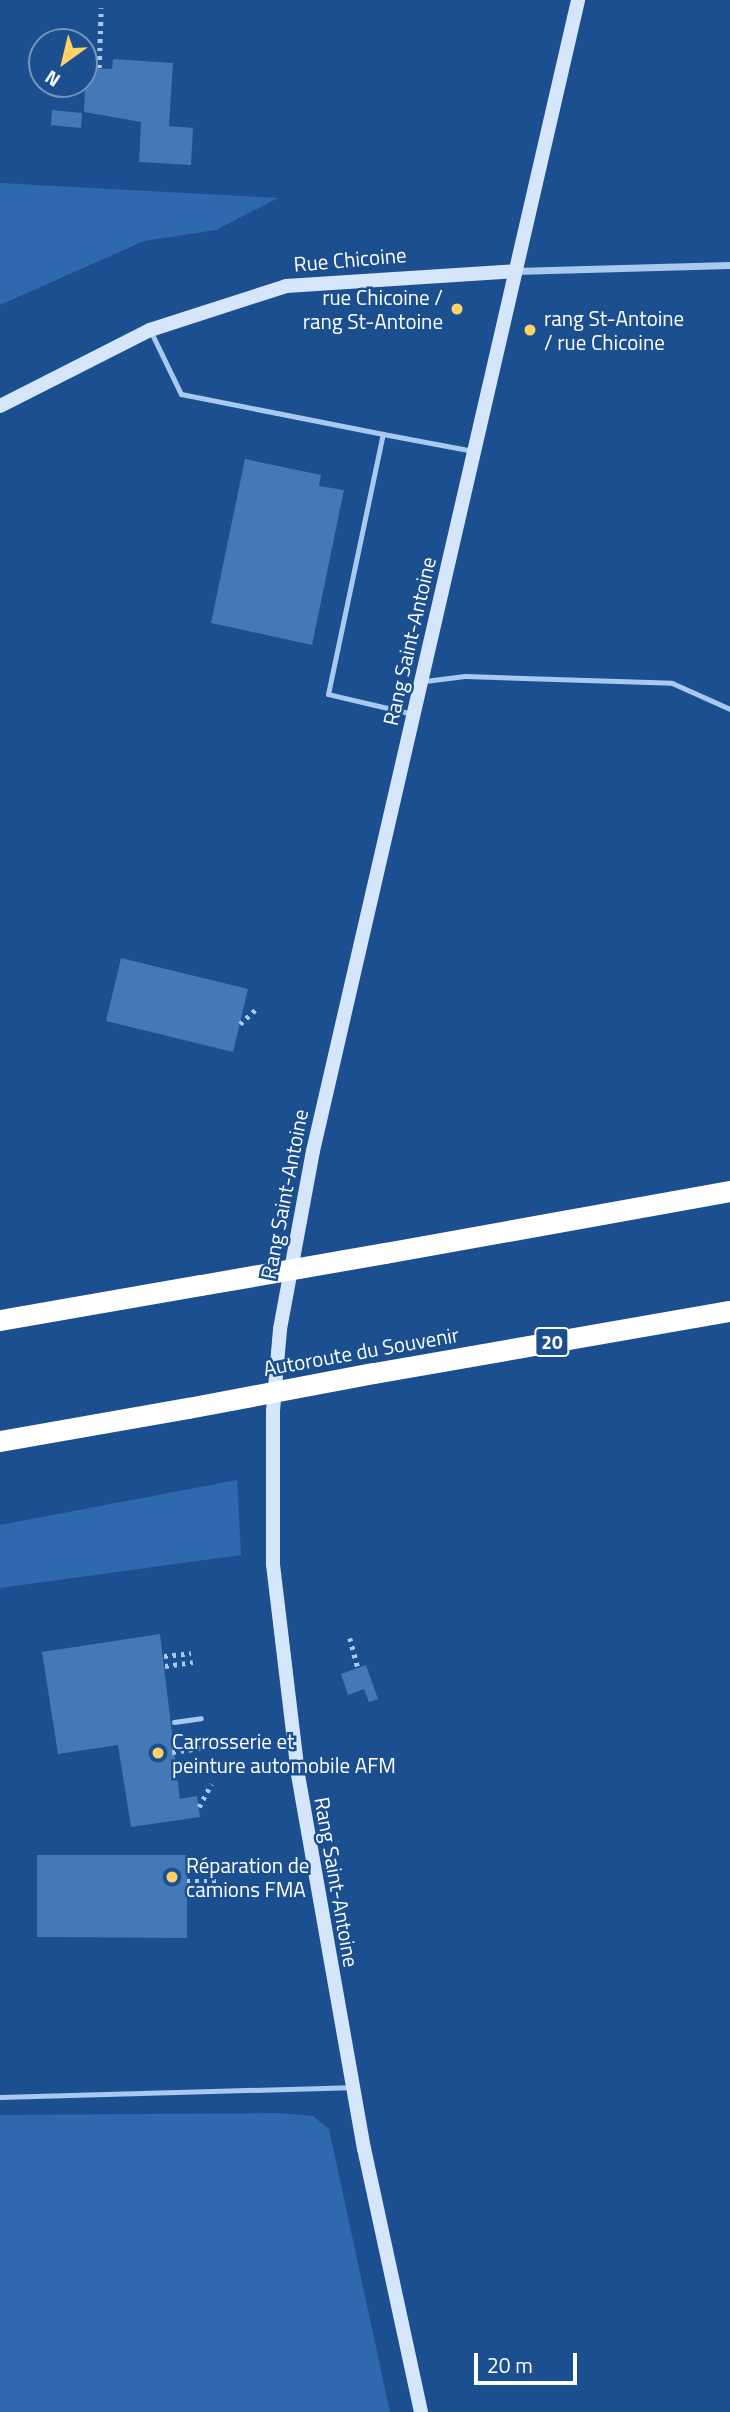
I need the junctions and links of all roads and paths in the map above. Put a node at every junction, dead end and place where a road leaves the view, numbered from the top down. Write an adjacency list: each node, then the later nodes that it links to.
1 (578, 0): 5 (street, Rang Saint-Antoine)
2 (101, 8): 3 (path)
3 (99, 68)
4 (730, 265): 5 (street, Rue Chicoine)
5 (514, 271): 6 (street, Rue Chicoine); 9 (street, Rang Saint-Antoine)
6 (150, 330): 7 (street, Rue Chicoine); 8 (lane)
7 (0, 407)
8 (383, 433): 9 (lane); 12 (lane)
9 (473, 451): 10 (street, Rang Saint-Antoine)
10 (422, 681): 11 (lane); 12 (street, Rang Saint-Antoine)
11 (730, 709)
12 (414, 714): 33 (street, Rang Saint-Antoine)
13 (257, 1008): 14 (path)
14 (240, 1024)
15 (730, 1191): 17 (highway, bridge)
16 (730, 1311): 18 (highway, Autoroute du Souvenir / 20, bridge)
17 (0, 1321)
18 (0, 1441)
19 (350, 1638): 24 (path)
20 (191, 1653): 21 (path)
21 (164, 1656)
22 (193, 1662): 23 (path)
23 (165, 1666)
24 (358, 1668)
25 (201, 1718): 26 (lane)
26 (174, 1722)
27 (206, 1746): 28 (path)
28 (173, 1752)
29 (211, 1784): 30 (path)
30 (199, 1807)
31 (187, 1881): 32 (path)
32 (220, 1881)
33 (353, 2086): 34 (lane); 35 (street, Rang Saint-Antoine)
34 (0, 2097)
35 (421, 2412)

